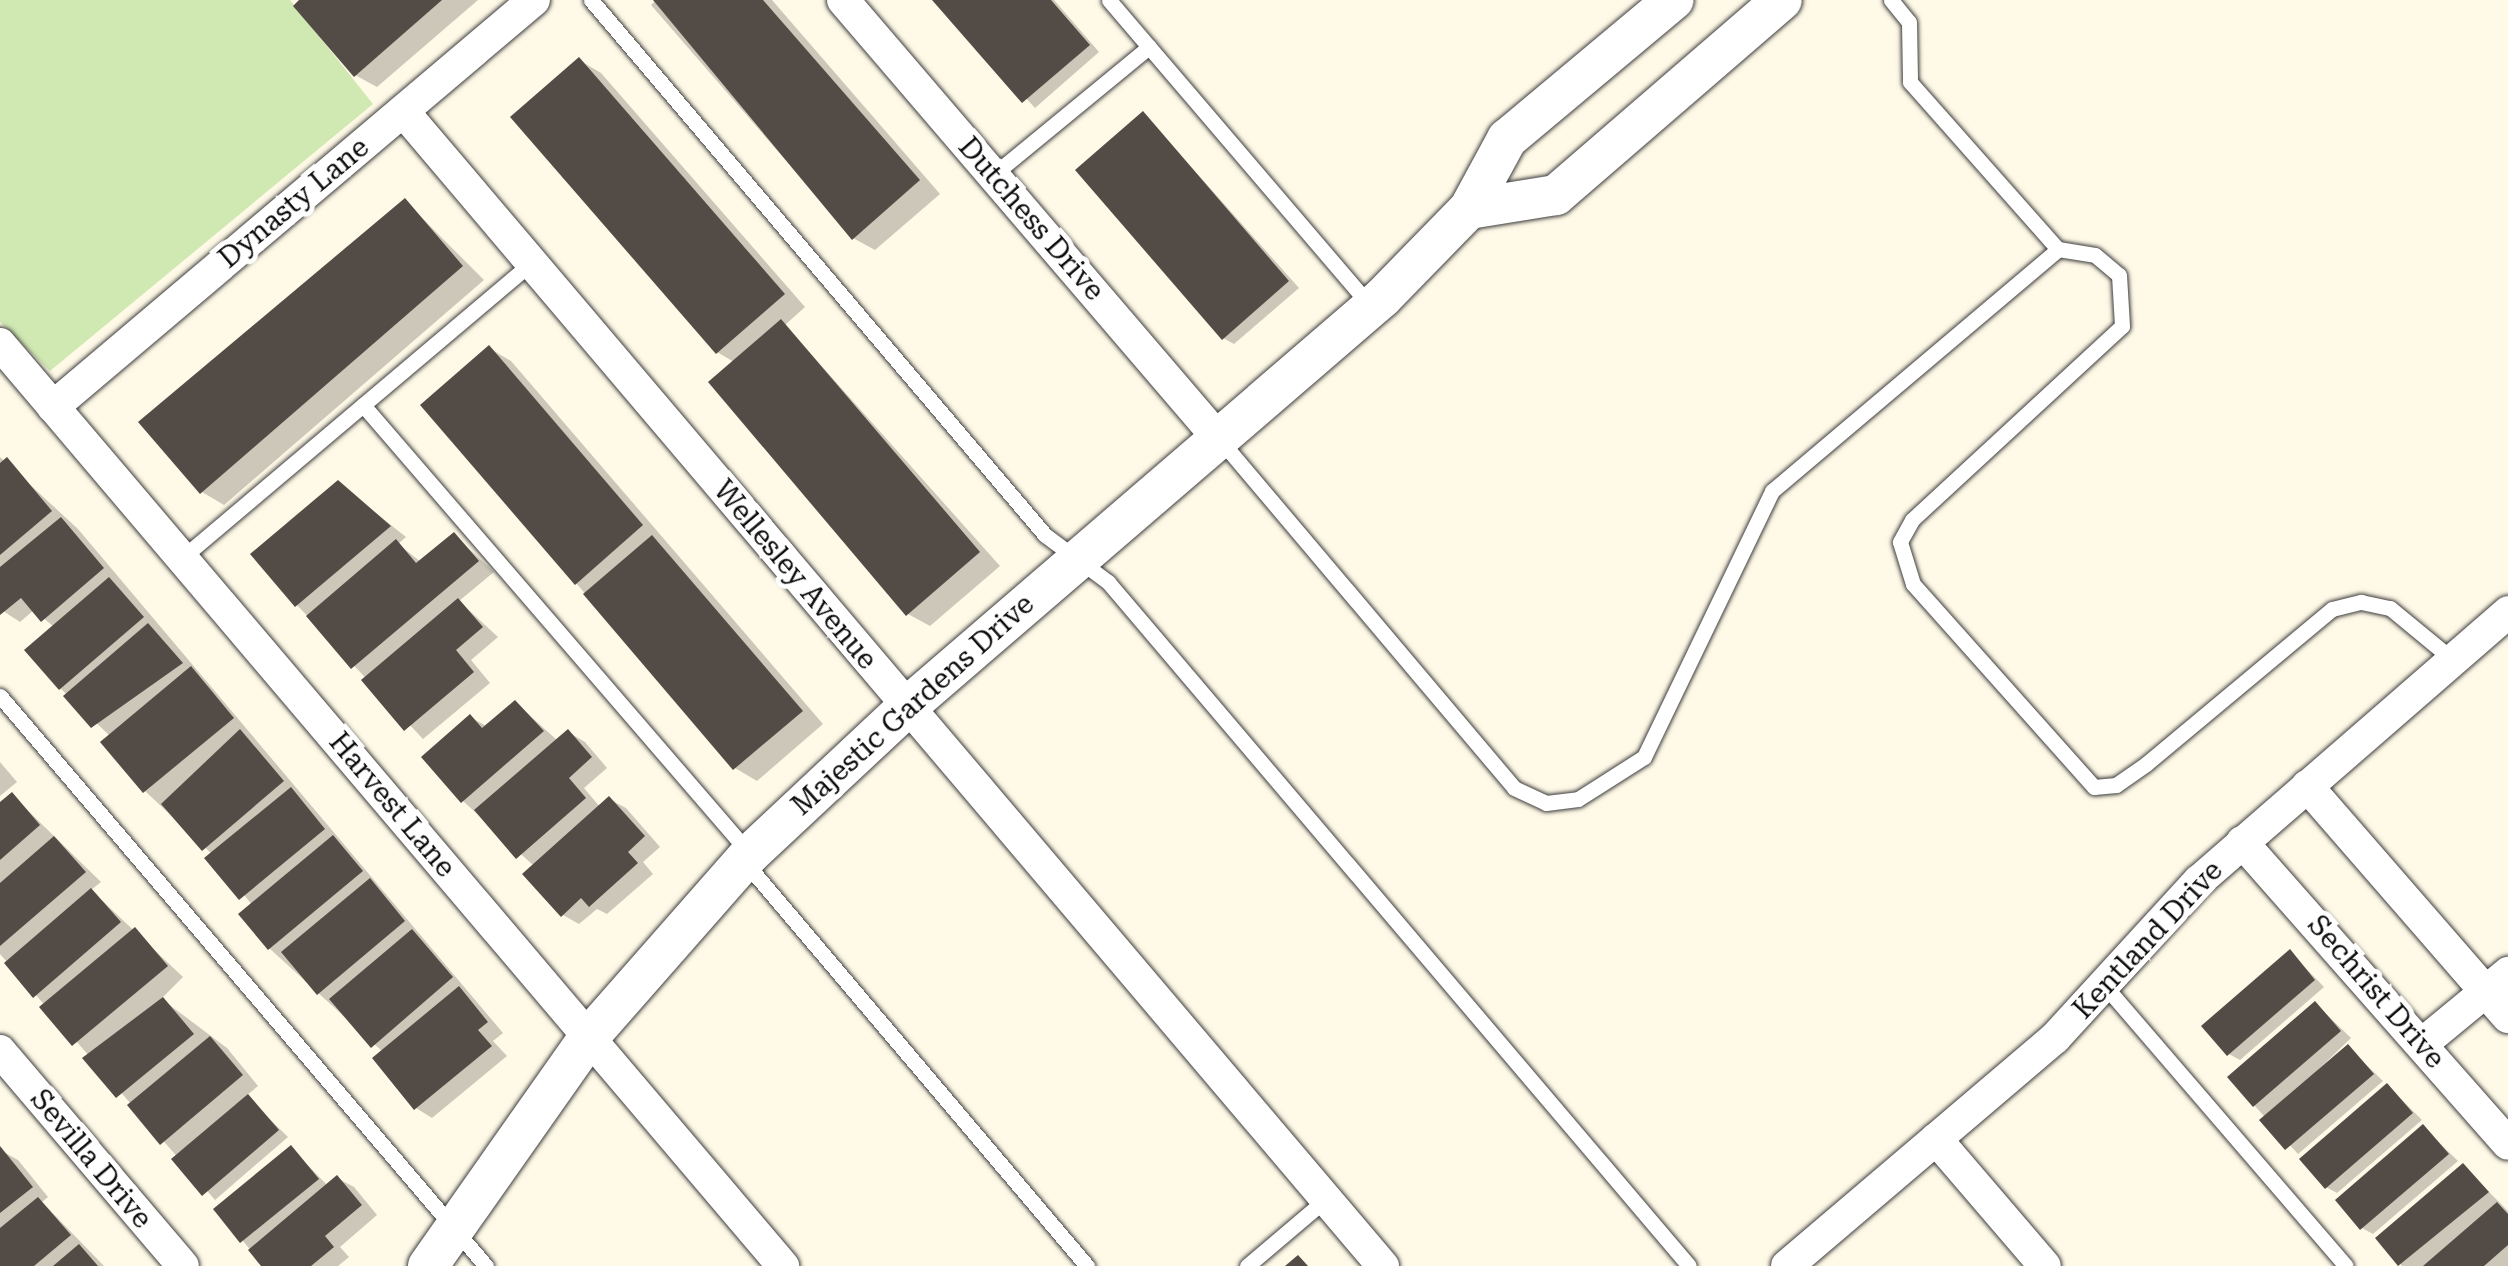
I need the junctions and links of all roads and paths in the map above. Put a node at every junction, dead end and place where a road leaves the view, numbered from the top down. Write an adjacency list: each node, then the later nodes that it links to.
1 (534, 0): 9 (street, Dynasty Lane)
2 (591, 0): 19 (lane)
3 (843, 0): 10 (street, Dutchess Drive)
4 (1109, 0): 8 (lane)
5 (1673, 0): 11 (street, Majestic Gardens Drive)
6 (1782, 0): 11 (street)
7 (1891, 0): 12 (lane)
8 (1149, 47): 10 (lane); 14 (lane)
9 (402, 112): 13 (street, Wellesley Avenue); 17 (street, Dynasty Lane)
10 (993, 175): 18 (street, Dutchess Drive)
11 (1469, 208): 14 (street, Majestic Gardens Drive)
12 (2058, 249): 18 (lane); 22 (lane)
13 (532, 262): 16 (lane); 24 (street, Wellesley Avenue)
14 (1371, 307): 18 (street, Majestic Gardens Drive)
15 (0, 344): 17 (street, Harvest Lane)
16 (363, 405): 20 (lane); 27 (lane)
17 (54, 407): 20 (street, Harvest Lane)
18 (1218, 438): 19 (street, Majestic Gardens Drive)
19 (1080, 557): 24 (street, Majestic Gardens Drive); 45 (lane)
20 (182, 558): 31 (street, Harvest Lane)
21 (2508, 612): 22 (street, Kentland Drive)
22 (2453, 660): 25 (street, Kentland Drive)
23 (0, 696): 37 (lane)
24 (906, 706): 27 (street, Majestic Gardens Drive); 36 (street, Wellesley Avenue)
25 (2308, 786): 26 (street, Kentland Drive); 28 (street)
26 (2242, 842): 29 (street, Kentland Drive); 32 (street, Sechrist Drive)
27 (750, 854): 31 (street, Majestic Gardens Drive); 42 (lane)
28 (2497, 982): 30 (street); 32 (street)
29 (2105, 986): 34 (street, Kentland Drive); 48 (lane)
30 (2508, 1017)
31 (589, 1038): 37 (street, Majestic Gardens Drive); 41 (street, Harvest Lane)
32 (2422, 1044): 35 (street, Sechrist Drive)
33 (0, 1051): 38 (street, Sevilla Drive)
34 (1936, 1139): 46 (street, Kentland Drive); 47 (street)
35 (2508, 1144)
36 (1326, 1200): 43 (lane); 44 (street, Wellesley Avenue)
37 (454, 1228): 39 (street, Majestic Gardens Drive); 40 (lane)
38 (183, 1266)
39 (428, 1266)
40 (486, 1266)
41 (783, 1266)
42 (1086, 1266)
43 (1248, 1266)
44 (1383, 1266)
45 (1689, 1266)
46 (1787, 1266)
47 (2045, 1266)
48 (2346, 1266)

